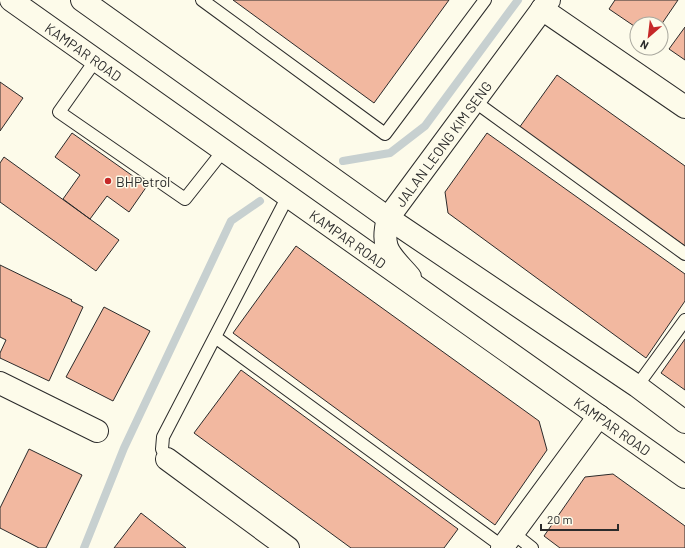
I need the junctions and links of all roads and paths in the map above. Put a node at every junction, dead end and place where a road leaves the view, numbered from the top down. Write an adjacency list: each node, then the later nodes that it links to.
1 (11, 0): 6 (main road, KAMPAR ROAD)
2 (82, 0): 11 (main road)
3 (202, 0): 4 (lane)
4 (485, 0)
5 (545, 4): 7 (main road, JALAN LEONG KIM SENG); 8 (main road)
6 (95, 61): 9 (main road, KAMPAR ROAD); 9 (lane)
7 (474, 101): 11 (main road, JALAN LEONG KIM SENG); 12 (lane)
8 (685, 108)
9 (223, 151): 10 (main road, KAMPAR ROAD)
10 (288, 196): 13 (main road, KAMPAR ROAD); 15 (lane)
11 (388, 218): 13 (main road, JALAN LEONG KIM SENG); 17 (main road)
12 (685, 254)
13 (421, 290): 18 (main road, KAMPAR ROAD)
14 (685, 320): 17 (lane)
15 (215, 337): 21 (lane); 23 (lane)
16 (0, 383): 20 (main road)
17 (637, 386): 19 (main road)
18 (599, 416): 22 (main road, KAMPAR ROAD); 23 (main road)
19 (685, 422)
20 (97, 431)
21 (167, 459): 24 (main road)
22 (685, 477)
23 (506, 543): 25 (lane)
24 (288, 548)
25 (532, 548)

